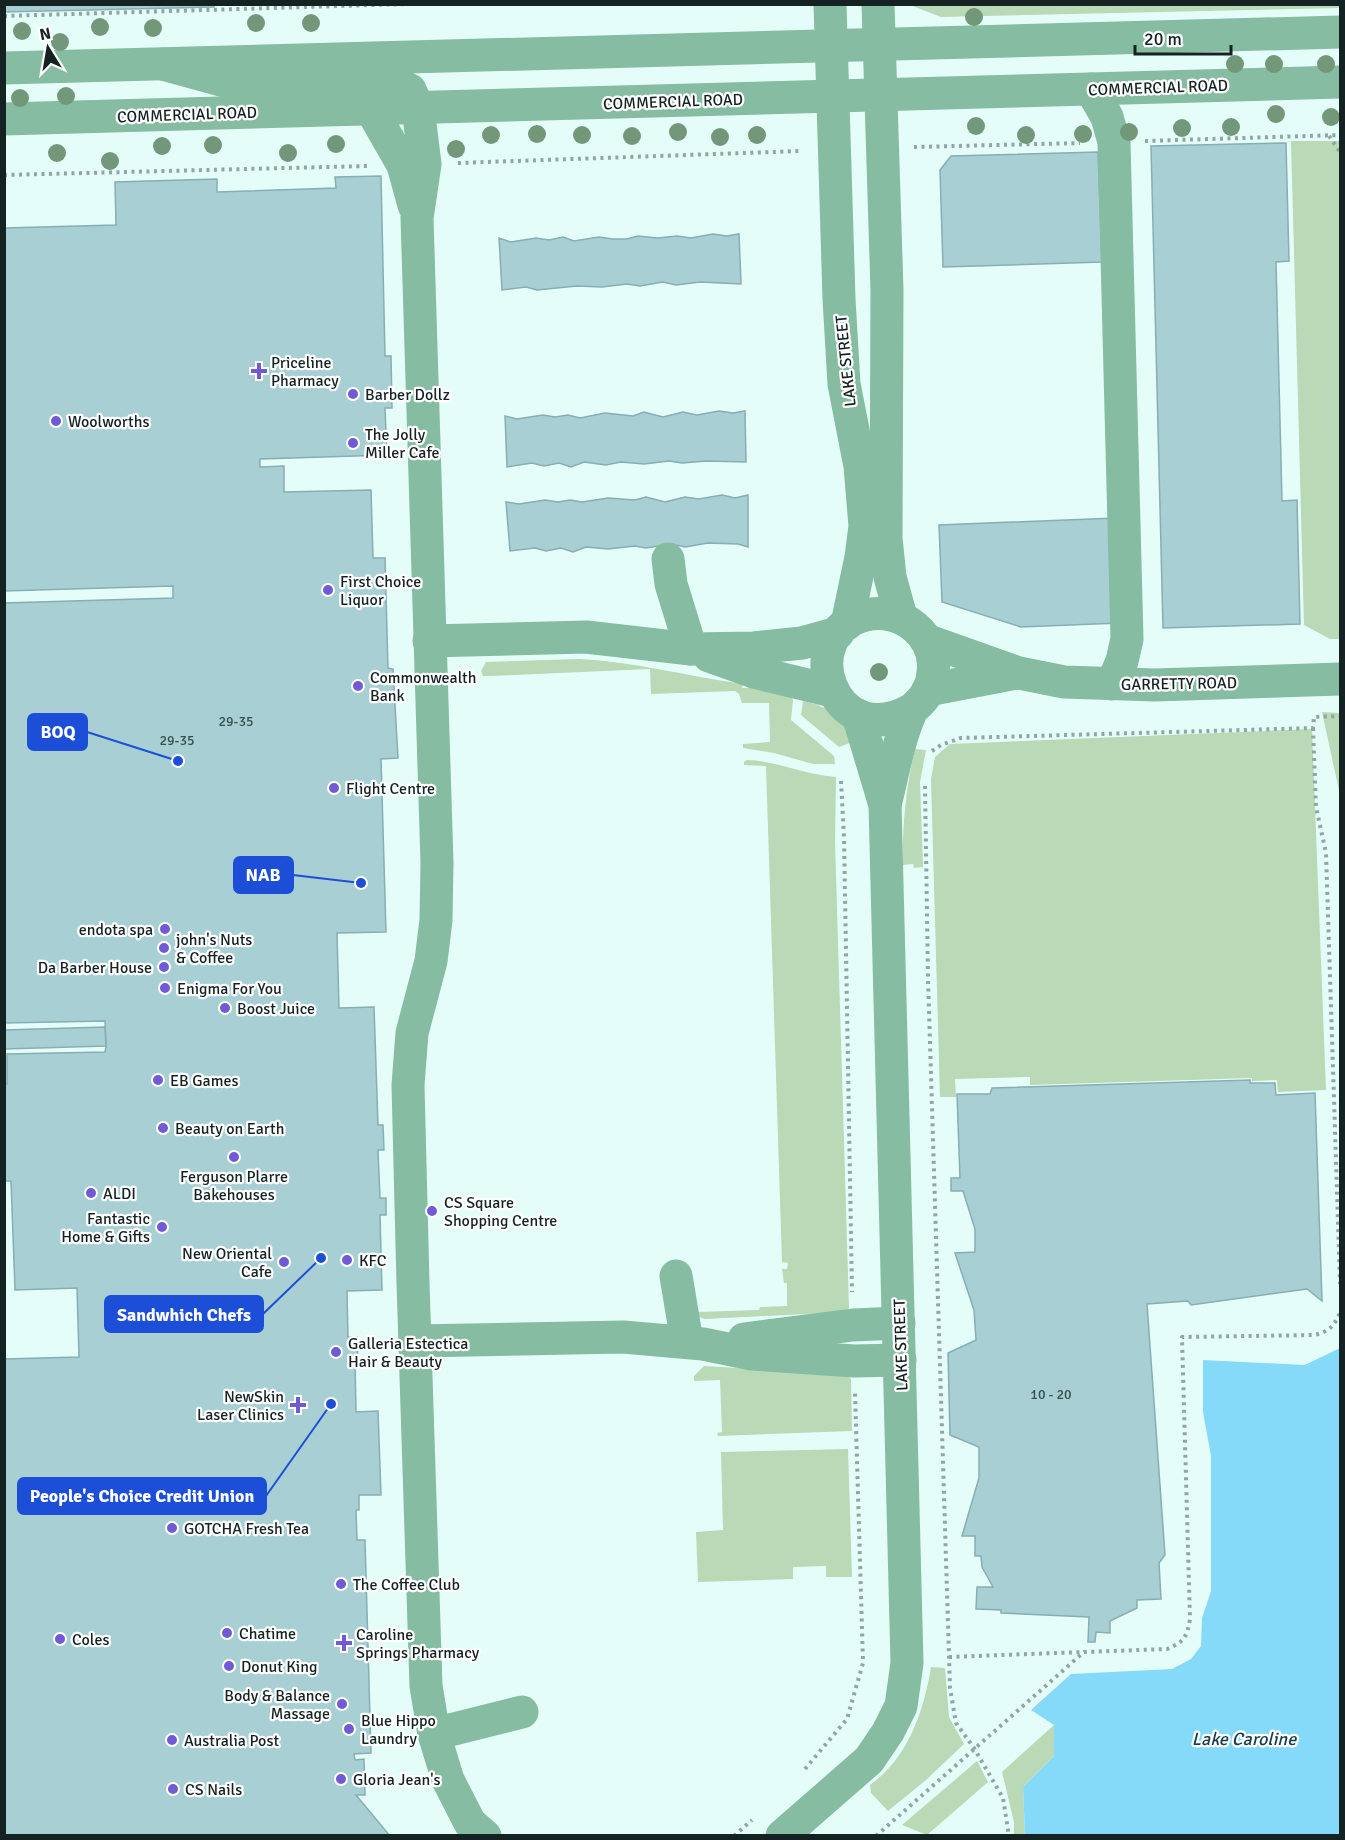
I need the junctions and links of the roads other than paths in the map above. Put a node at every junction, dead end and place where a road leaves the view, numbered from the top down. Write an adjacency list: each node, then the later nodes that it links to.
1 (830, 4): 5 (street, LAKE STREET)
2 (878, 4): 4 (street)
3 (1341, 32): 4 (street)
4 (880, 46): 5 (street); 10 (street)
5 (831, 47): 6 (street); 11 (street, LAKE STREET)
6 (163, 64): 7 (street); 12 (street)
7 (4, 68)
8 (1341, 82): 9 (street, COMMERCIAL ROAD)
9 (1091, 89): 10 (street, COMMERCIAL ROAD); 24 (street)
10 (881, 95): 11 (street, COMMERCIAL ROAD); 17 (street)
11 (832, 96): 12 (street, COMMERCIAL ROAD); 18 (street, LAKE STREET)
12 (418, 108): 13 (street, COMMERCIAL ROAD); 15 (street)
13 (371, 109): 14 (street, COMMERCIAL ROAD); 15 (street)
14 (4, 119)
15 (414, 164): 20 (street)
16 (668, 559): 21 (street)
17 (901, 617): 18 (street); 19 (street)
18 (842, 628): 21 (street); 25 (street)
19 (927, 640): 22 (street, GARRETTY ROAD); 26 (street)
20 (429, 641): 21 (street); 31 (street)
21 (691, 649): 25 (street)
22 (1019, 673): 24 (street, GARRETTY ROAD); 26 (street, GARRETTY ROAD)
23 (1341, 679): 24 (street, GARRETTY ROAD)
24 (1113, 684)
25 (832, 691): 27 (street)
26 (920, 700): 27 (street); 28 (street, LAKE STREET)
27 (858, 715): 28 (street, LAKE STREET)
28 (899, 753): 30 (street, LAKE STREET)
29 (676, 1276): 32 (street)
30 (899, 1323): 32 (street); 33 (street, LAKE STREET)
31 (415, 1341): 32 (street); 35 (street)
32 (695, 1343): 33 (street)
33 (900, 1360): 36 (street, LAKE STREET)
34 (522, 1712): 35 (street)
35 (434, 1734): 37 (street)
36 (771, 1824)
37 (485, 1836)

